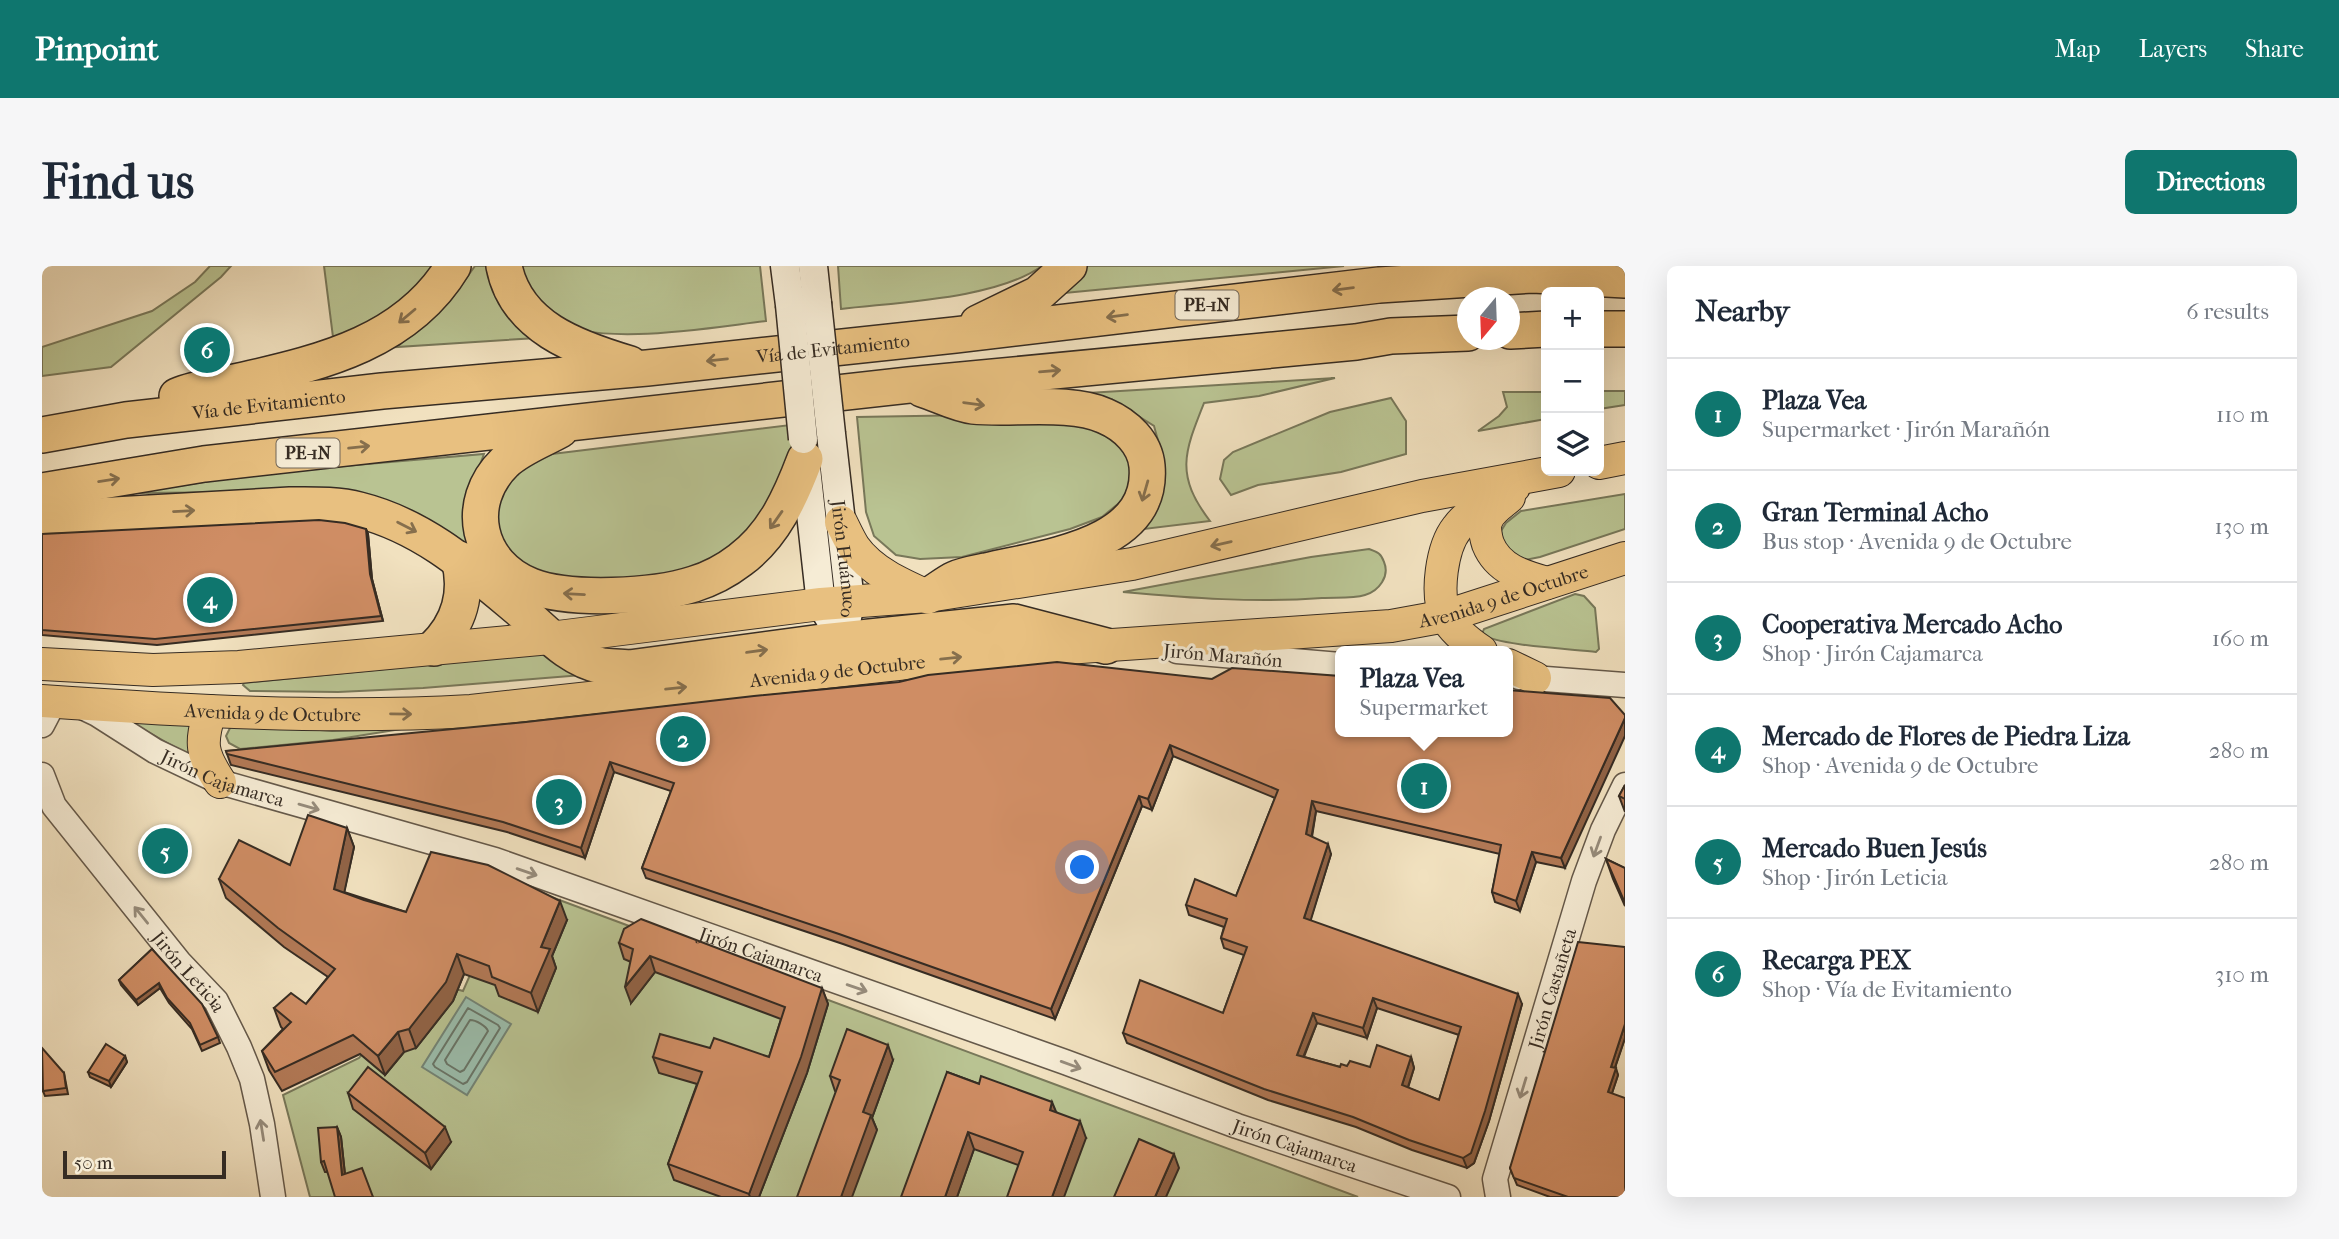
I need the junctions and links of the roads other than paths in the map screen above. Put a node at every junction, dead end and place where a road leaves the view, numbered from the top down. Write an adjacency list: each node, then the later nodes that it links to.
1 (453, 266): 18 (highway, one-way to 18)
2 (504, 266): 15 (highway)
3 (785, 266): 8 (main road, Jirón Huánuco)
4 (813, 266): 8 (main road, Jirón Huánuco)
5 (1069, 266): 14 (highway)
6 (1520, 270): 7 (highway, Vía de Evitamiento / PE-1N); 14 (highway, Vía de Evitamiento / PE-1N, one-way to 14)
7 (1625, 280)
8 (803, 304): 21 (main road, Jirón Huánuco, bridge); 29 (main road, Jirón Huánuco, bridge)
9 (1541, 329): 12 (highway)
10 (1604, 329): 11 (highway)
11 (1625, 329)
12 (1520, 330)
13 (1457, 333): 16 (highway, PE-1N, one-way to 13)
14 (955, 335): 15 (highway, Vía de Evitamiento / PE-1N, one-way to 15)
15 (647, 368): 18 (highway, Vía de Evitamiento / PE-1N)
16 (909, 385): 19 (highway, PE-1N); 33 (highway, one-way to 33)
17 (42, 416): 18 (highway)
18 (126, 420): 20 (highway, Vía de Evitamiento / PE-1N)
19 (574, 423): 21 (highway, one-way to 19); 27 (highway, PE-1N, one-way to 19)
20 (42, 435)
21 (804, 449): 34 (main road, Jirón Huánuco)
22 (1625, 458): 23 (main road)
23 (1604, 462)
24 (1541, 474): 33 (main road, one-way to 33)
25 (1541, 476): 35 (main road)
26 (1542, 476): 32 (main road)
27 (42, 491)
28 (42, 519): 31 (highway, one-way to 31)
29 (841, 522): 33 (main road); 34 (main road, Jirón Huánuco)
30 (1625, 558): 32 (main road, Avenida 9 de Octubre)
31 (459, 559): 36 (highway); 40 (highway)
32 (1546, 583): 35 (main road, Avenida 9 de Octubre)
33 (928, 596): 34 (main road)
34 (836, 603): 36 (main road); 37 (main road, Jirón Huánuco)
35 (1446, 616): 38 (main road, Avenida 9 de Octubre); 39 (main road)
36 (550, 638): 40 (main road); 42 (highway)
37 (843, 640): 38 (highway); 42 (highway, one-way to 37)
38 (1106, 646): 43 (street, Jirón Marañón); 46 (main road, Avenida 9 de Octubre, one-way to 38)
39 (1474, 646)
40 (435, 648): 41 (main road)
41 (42, 664)
42 (654, 665): 46 (main road)
43 (1335, 665)
44 (1517, 673): 45 (street)
45 (1625, 685)
46 (623, 694): 48 (main road, Avenida 9 de Octubre, one-way to 46)
47 (54, 708): 48 (main road, Avenida 9 de Octubre); 50 (street, Jirón Cajamarca)
48 (210, 711): 50 (main road)
49 (42, 775): 52 (street, Jirón Leticia, one-way to 49)
50 (220, 782): 53 (street, Jirón Cajamarca, one-way to 53)
51 (1625, 785): 54 (street, Jirón Castañeta, one-way to 54)
52 (273, 1197)
53 (1448, 1197)
54 (1498, 1197)

